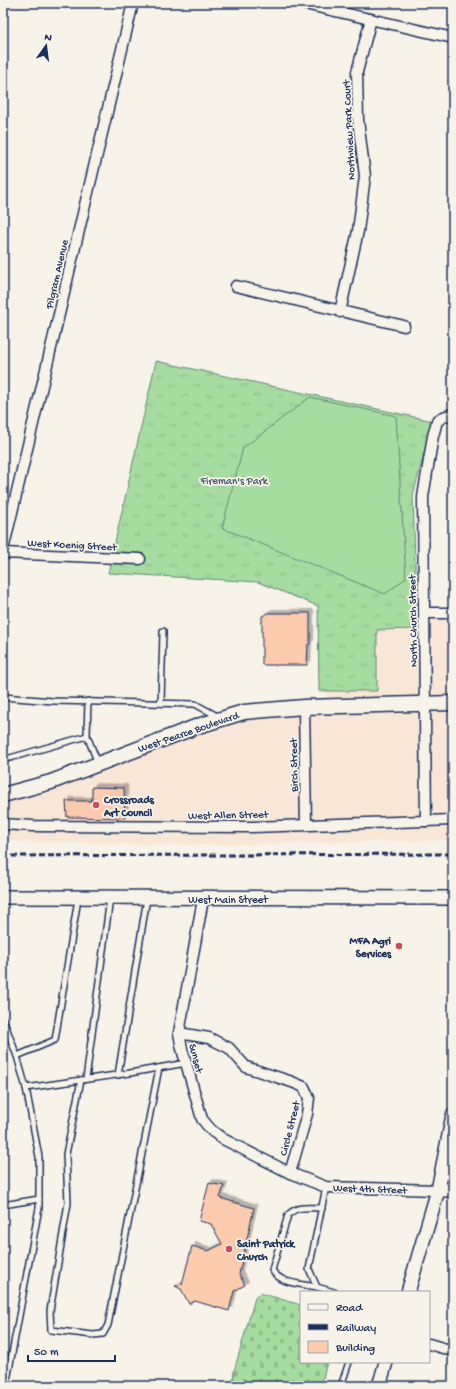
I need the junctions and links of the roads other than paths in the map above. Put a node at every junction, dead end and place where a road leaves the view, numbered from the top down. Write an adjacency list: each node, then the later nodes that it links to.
1 (133, 3): 10 (street, Pilgram Avenue)
2 (300, 3): 3 (street)
3 (312, 4): 4 (street)
4 (371, 19): 5 (street); 7 (street, Northview Park Court)
5 (453, 38)
6 (236, 286): 7 (street)
7 (340, 312): 8 (street)
8 (404, 326)
9 (453, 414): 14 (street, North Church Street)
10 (3, 550)
11 (3, 553): 12 (street, West Koenig Street)
12 (140, 559)
13 (453, 612): 14 (street)
14 (425, 613): 19 (street, North Church Street)
15 (163, 632): 18 (lane)
16 (3, 697): 17 (lane)
17 (88, 701): 18 (lane); 23 (lane)
18 (160, 703): 22 (lane)
19 (425, 703): 20 (main road, West Pearce Boulevard); 21 (main road, West Pearce Boulevard); 28 (street, North Church Street)
20 (453, 703)
21 (304, 706): 22 (main road, West Pearce Boulevard); 30 (street, Birch Street)
22 (222, 718): 25 (main road, West Pearce Boulevard)
23 (87, 736): 24 (lane); 25 (lane)
24 (3, 760)
25 (98, 764): 26 (main road, West Pearce Boulevard)
26 (3, 795)
27 (453, 820): 28 (street, West Allen Street)
28 (426, 821): 30 (street, West Allen Street)
29 (3, 824): 30 (street, West Allen Street)
30 (306, 824)
31 (3, 898): 32 (street, West Main Street)
32 (78, 898): 33 (street, West Main Street); 39 (lane)
33 (110, 898): 34 (street, West Main Street); 43 (lane)
34 (147, 898): 36 (street, West Main Street); 42 (lane)
35 (453, 898): 36 (street, West Main Street)
36 (203, 899): 38 (street, Sunset)
37 (3, 1019): 39 (lane)
38 (179, 1032): 40 (street, Sunset); 46 (street, Circle Street)
39 (17, 1056): 44 (lane)
40 (186, 1063): 41 (lane); 46 (street, Sunset)
41 (158, 1068): 42 (lane); 43 (lane)
42 (118, 1075): 43 (lane)
43 (84, 1080): 44 (lane)
44 (26, 1088): 50 (lane)
45 (453, 1115): 48 (street)
46 (290, 1172): 47 (street, West 4th Street)
47 (326, 1187): 48 (street, West 4th Street); 52 (lane)
48 (438, 1190): 49 (street, West 4th Street); 55 (street)
49 (453, 1190)
50 (39, 1199): 51 (lane); 60 (lane)
51 (3, 1205)
52 (322, 1208): 53 (lane); 53 (lane)
53 (316, 1287): 54 (lane)
54 (330, 1291)
55 (408, 1291)
56 (430, 1344): 57 (street)
57 (453, 1351)
58 (350, 1363): 61 (lane)
59 (386, 1363): 62 (street)
60 (6, 1386)
61 (342, 1386)
62 (379, 1386)

